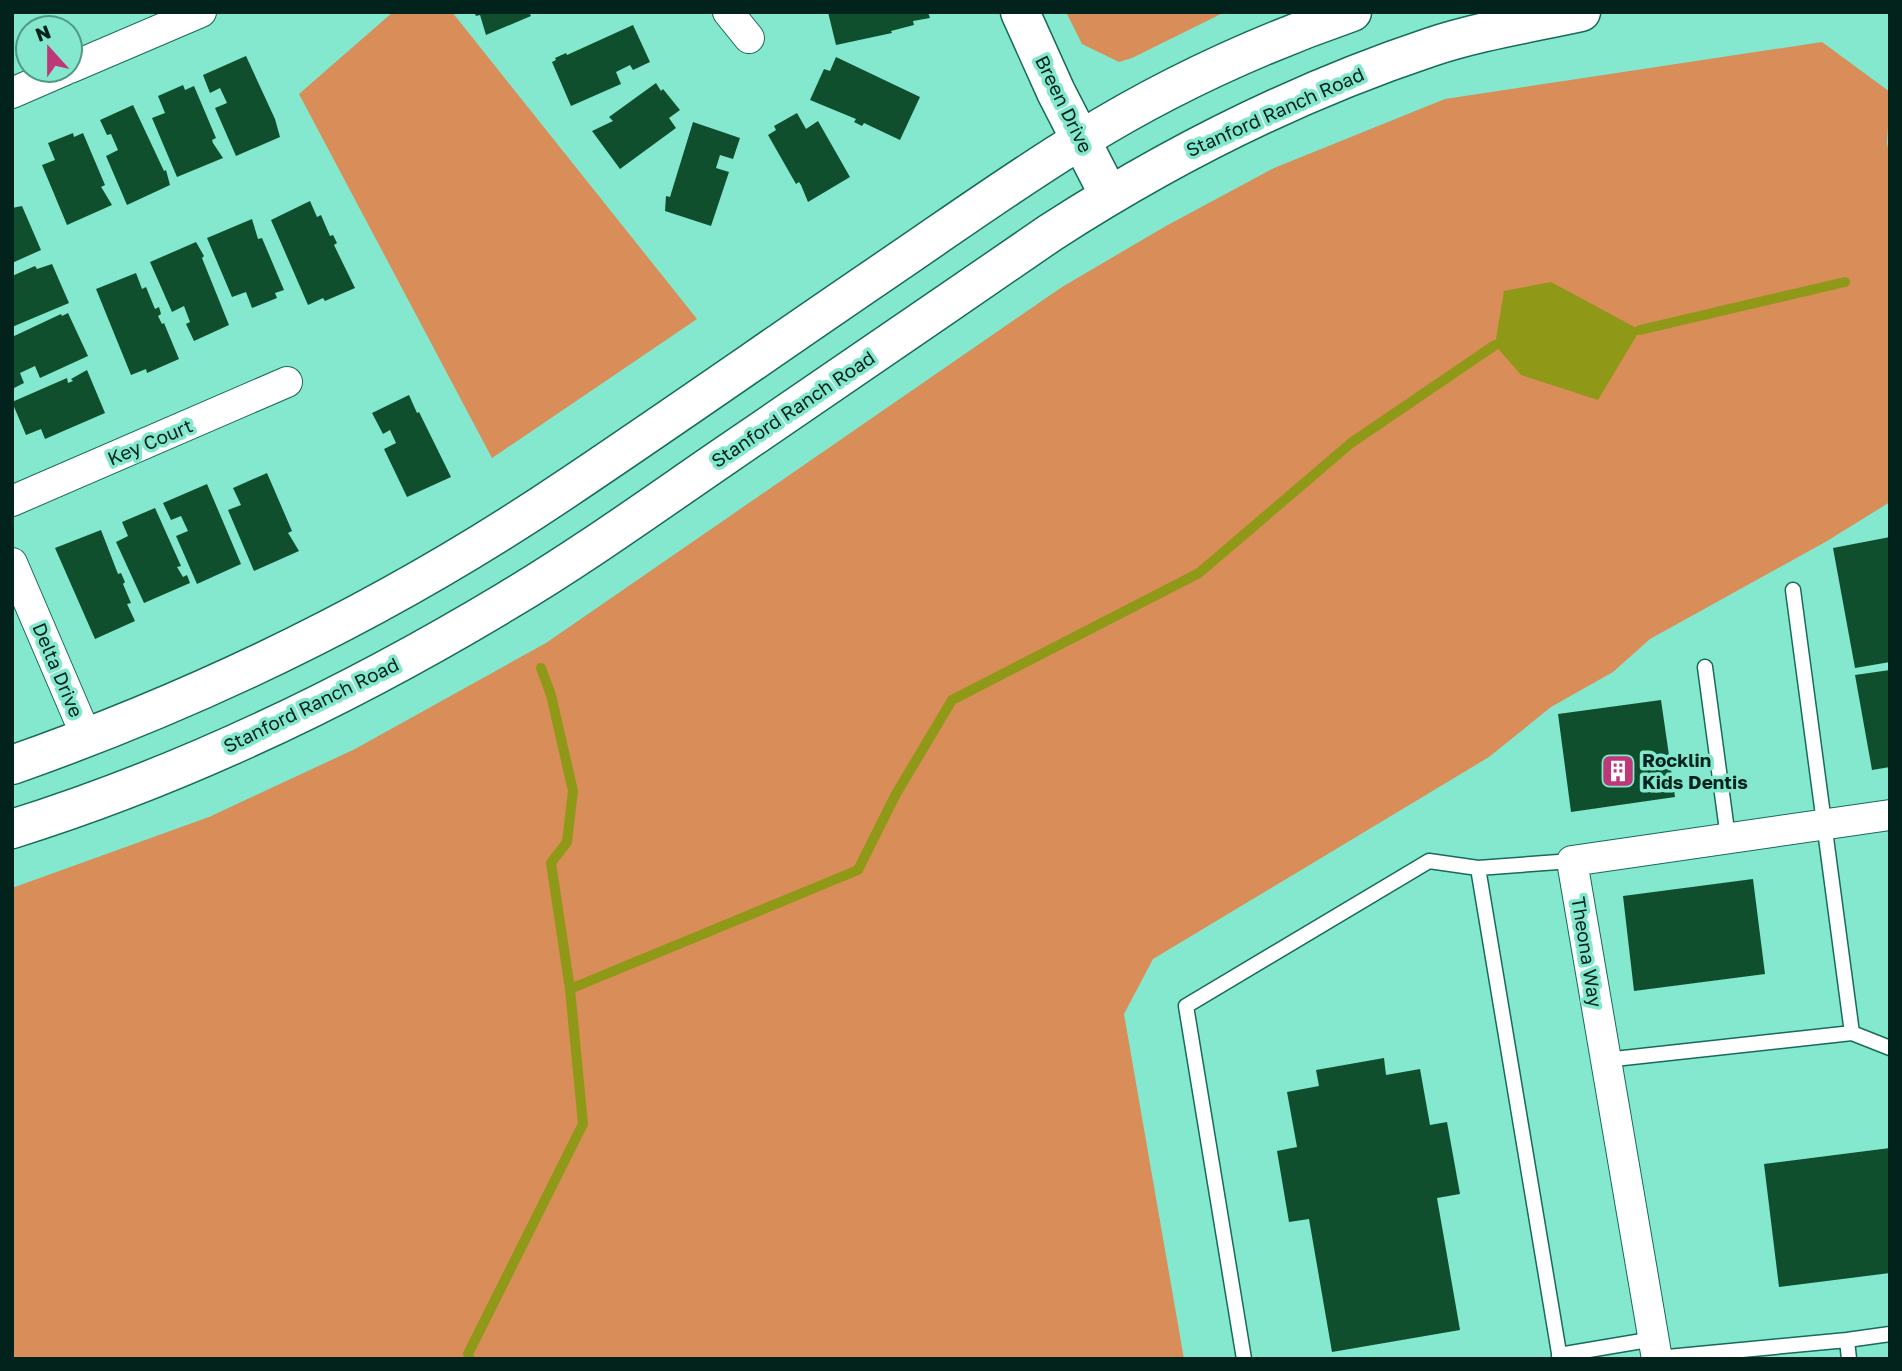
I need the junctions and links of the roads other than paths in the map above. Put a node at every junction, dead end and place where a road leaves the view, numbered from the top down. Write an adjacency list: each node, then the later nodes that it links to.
1 (201, 12): 7 (street)
2 (727, 12): 6 (street)
3 (1020, 12): 10 (main road, Breen Drive)
4 (1352, 12): 10 (main road)
5 (1581, 12): 11 (main road, Stanford Ranch Road)
6 (749, 38)
7 (84, 62)
8 (33, 84): 9 (street)
9 (12, 93)
10 (1081, 139): 11 (main road, Breen Drive); 17 (main road)
11 (1109, 195): 21 (main road, Stanford Ranch Road)
12 (288, 382): 13 (street, Key Court)
13 (12, 501)
14 (12, 563): 17 (street, Delta Drive)
15 (1793, 590): 20 (lane)
16 (1705, 667): 22 (lane)
17 (87, 738): 18 (main road)
18 (12, 765)
19 (1890, 815): 20 (street)
20 (1826, 824): 22 (street); 25 (lane)
21 (12, 830)
22 (1728, 838): 23 (street)
23 (1572, 861): 24 (lane); 27 (street, Theona Way)
24 (1478, 869): 31 (lane); 32 (lane)
25 (1852, 1033): 26 (lane); 27 (lane)
26 (1890, 1048)
27 (1605, 1060): 30 (street, Theona Way)
28 (1890, 1334): 29 (lane)
29 (1847, 1340): 30 (lane); 33 (lane)
30 (1656, 1352): 31 (lane)
31 (1559, 1357)
32 (1244, 1359)
33 (1849, 1359)

